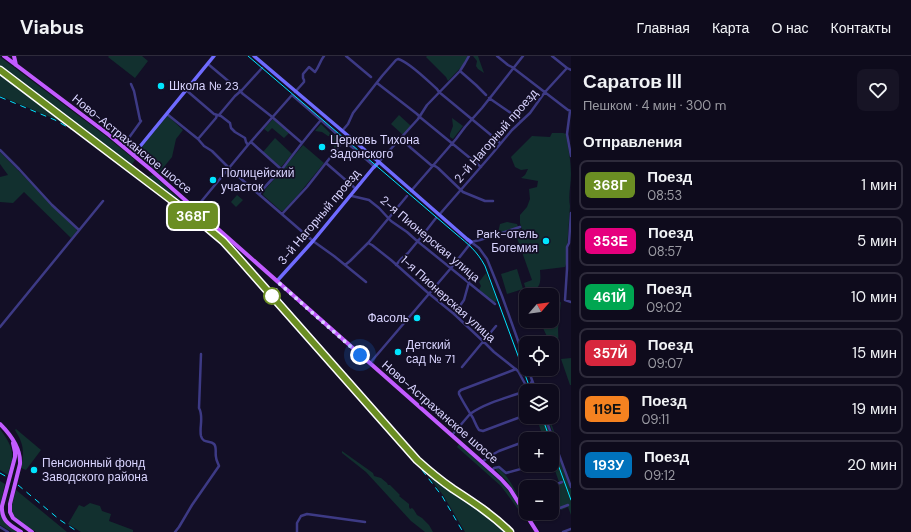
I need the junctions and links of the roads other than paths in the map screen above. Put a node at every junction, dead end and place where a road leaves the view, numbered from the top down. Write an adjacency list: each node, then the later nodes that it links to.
1 (4, 56): 12 (main road, Ново-Астраханское шоссе)
2 (14, 56): 12 (main road)
3 (214, 56): 11 (street)
4 (254, 56): 23 (street)
5 (324, 56): 23 (street)
6 (346, 56): 18 (street)
7 (469, 56): 17 (street, 3-й Нагорный проезд)
8 (497, 56): 14 (street)
9 (523, 56): 14 (street)
10 (552, 56): 15 (street)
11 (208, 64): 21 (street); 22 (street)
12 (16, 65): 44 (main road, Ново-Астраханское шоссе)
13 (262, 68): 22 (street)
14 (514, 68): 25 (street); 27 (street)
15 (567, 68): 16 (street); 25 (street, 2-й Нагорный проезд)
16 (571, 70)
17 (460, 71): 24 (street, 3-й Нагорный проезд); 26 (street)
18 (371, 77)
19 (377, 83): 24 (street); 31 (street); 36 (street)
20 (131, 84): 44 (street)
21 (186, 90): 29 (street); 30 (street)
22 (241, 92): 30 (street); 32 (street)
23 (295, 92): 36 (street)
24 (439, 92): 31 (street, 3-й Нагорный проезд); 33 (street)
25 (546, 92): 28 (street); 35 (street, 2-й Нагорный проезд)
26 (486, 95)
27 (489, 98): 33 (street); 35 (street)
28 (570, 111): 47 (street)
29 (167, 114): 38 (street); 46 (street)
30 (218, 115): 38 (street); 43 (street)
31 (419, 116): 37 (street, 3-й Нагорный проезд); 41 (street)
32 (273, 118): 34 (street); 40 (street); 43 (street)
33 (472, 119): 41 (street); 42 (street)
34 (321, 120): 39 (street); 40 (street)
35 (521, 120): 42 (street, 2-й Нагорный проезд)
36 (342, 131): 48 (street)
37 (401, 138): 48 (street, 3-й Нагорный проезд); 50 (street)
38 (198, 139): 53 (street)
39 (344, 140): 49 (street); 51 (street)
40 (302, 143): 54 (street)
41 (452, 143): 50 (street); 52 (street)
42 (500, 143): 52 (street, 2-й Нагорный проезд)
43 (250, 144): 53 (street); 54 (street)
44 (123, 147): 46 (main road, Ново-Астраханское шоссе)
45 (0, 150): 69 (street)
46 (133, 155): 63 (main road, Ново-Астраханское шоссе)
47 (571, 156)
48 (379, 162): 51 (street, 3-й Нагорный проезд); 57 (street)
49 (326, 163): 55 (street); 65 (street)
50 (433, 165): 56 (street); 57 (street)
51 (375, 167): 55 (street, 3-й Нагорный проезд)
52 (481, 167): 56 (street, 2-й Нагорный проезд)
53 (229, 168): 58 (street); 63 (street)
54 (281, 169): 58 (street)
55 (356, 189): 59 (street, 3-й Нагорный проезд)
56 (461, 190): 62 (street); 66 (street, 2-й Нагорный проезд)
57 (411, 191): 66 (street)
58 (259, 194): 65 (street)
59 (351, 195): 67 (street, 2-я Пионерская улица); 72 (street, 3-й Нагорный проезд)
60 (407, 196): 67 (street)
61 (103, 201): 69 (street)
62 (492, 201)
63 (195, 209): 81 (main road, Ново-Астраханское шоссе)
64 (571, 213): 70 (street)
65 (282, 214): 72 (street)
66 (438, 217): 73 (street, 2-й Нагорный проезд); 74 (street)
67 (388, 218): 73 (street, 2-я Пионерская улица); 75 (street)
68 (520, 227): 71 (street)
69 (79, 230): 89 (street)
70 (570, 236): 80 (street)
71 (480, 240): 74 (street); 76 (street)
72 (313, 241): 77 (street); 81 (street, 3-й Нагорный проезд)
73 (418, 241): 78 (street, 2-й Нагорный проезд); 79 (street, 2-я Пионерская улица)
74 (471, 242): 76 (street); 79 (street)
75 (368, 243): 77 (street); 78 (street, 1-я Пионерская улица)
76 (479, 248): 91 (street)
77 (345, 265): 82 (street)
78 (396, 265): 84 (street, 1-я Пионерская улица)
79 (452, 268): 83 (street, 2-я Пионерская улица); 84 (street)
80 (569, 269): 85 (street)
81 (277, 281): 93 (main road, Ново-Астраханское шоссе)
82 (366, 282)
83 (468, 282): 86 (street, 2-я Пионерская улица); 87 (street)
84 (429, 294): 87 (street, 1-я Пионерская улица); 93 (street)
85 (571, 302)
86 (495, 304)
87 (454, 314): 90 (street, 1-я Пионерская улица)
88 (496, 326): 90 (street)
89 (0, 327)
90 (483, 341): 94 (street); 95 (street, 1-я Пионерская улица)
91 (519, 344)
92 (201, 354): 124 (street)
93 (370, 363): 105 (main road, Ново-Астраханское шоссе)
94 (462, 367)
95 (516, 369): 98 (street); 100 (street)
96 (530, 376): 97 (street)
97 (532, 382)
98 (525, 384)
99 (519, 393): 100 (street)
100 (470, 414): 101 (street); 105 (street)
101 (519, 417)
102 (0, 424): 104 (main road)
103 (548, 424): 112 (street)
104 (9, 434): 122 (main road); 123 (main road)
105 (452, 435): 107 (main road, Ново-Астраханское шоссе)
106 (519, 443): 107 (street)
107 (482, 462): 108 (main road, Ново-Астраханское шоссе)
108 (492, 470): 109 (street); 113 (main road, Ново-Астраханское шоссе)
109 (519, 470)
110 (562, 482): 111 (street)
111 (559, 483)
112 (571, 487)
113 (517, 500): 114 (main road, Ново-Астраханское шоссе)
114 (519, 503)
115 (568, 505): 116 (street)
116 (559, 508)
117 (530, 520): 126 (main road, Ново-Астраханское шоссе)
118 (365, 522): 125 (street)
119 (0, 528): 121 (street)
120 (571, 529): 127 (street)
121 (8, 532)
122 (20, 532)
123 (32, 532)
124 (175, 532)
125 (296, 532)
126 (537, 532)
127 (563, 532)

